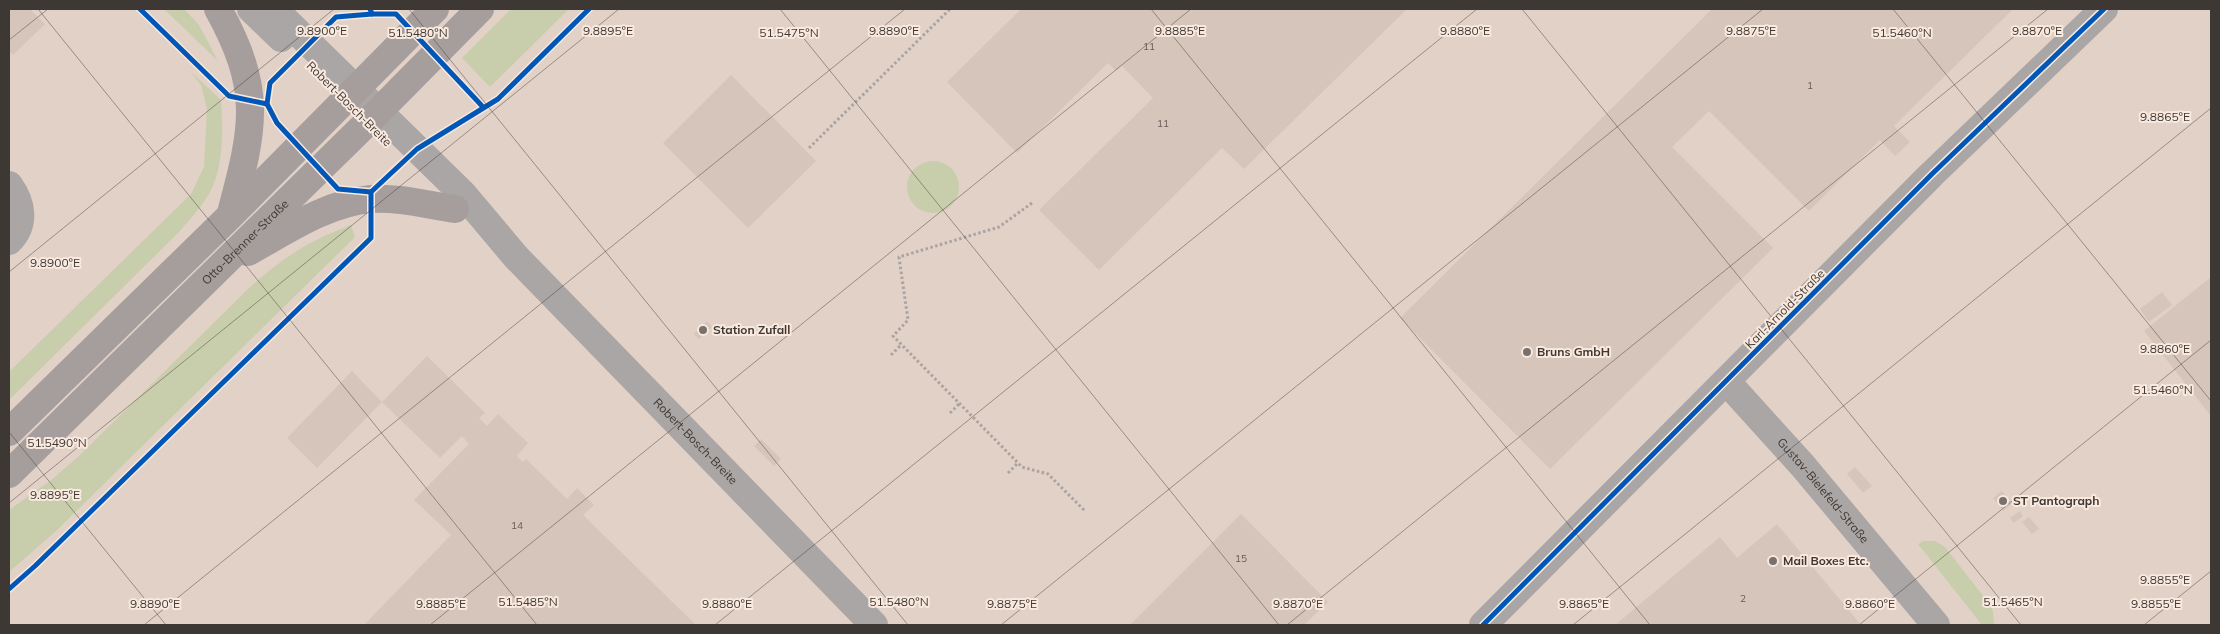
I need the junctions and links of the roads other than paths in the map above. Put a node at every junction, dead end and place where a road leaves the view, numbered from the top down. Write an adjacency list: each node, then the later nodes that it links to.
1 (218, 9): 11 (main road)
2 (251, 9): 7 (street, Robert-Bosch-Breite)
3 (274, 9): 7 (street, Robert-Bosch-Breite)
4 (435, 9): 7 (main road)
5 (480, 9): 8 (main road, Otto-Brenner-Straße)
6 (2104, 9): 15 (street, Karl-Arnold-Straße)
7 (350, 94): 8 (street, Robert-Bosch-Breite); 11 (main road)
8 (373, 117): 10 (street, Robert-Bosch-Breite); 13 (street, Robert-Bosch-Breite); 14 (main road, Otto-Brenner-Straße)
9 (9, 185): 12 (street)
10 (455, 209): 13 (street, Robert-Bosch-Breite); 14 (main road)
11 (231, 214): 16 (main road)
12 (9, 241)
13 (516, 257): 18 (street, Robert-Bosch-Breite)
14 (216, 270): 17 (main road, Otto-Brenner-Straße)
15 (1727, 382): 19 (street, Karl-Arnold-Straße); 20 (street, Gustav-Bielefeld-Straße)
16 (9, 432)
17 (9, 474)
18 (874, 625)
19 (1483, 625)
20 (1936, 625)

